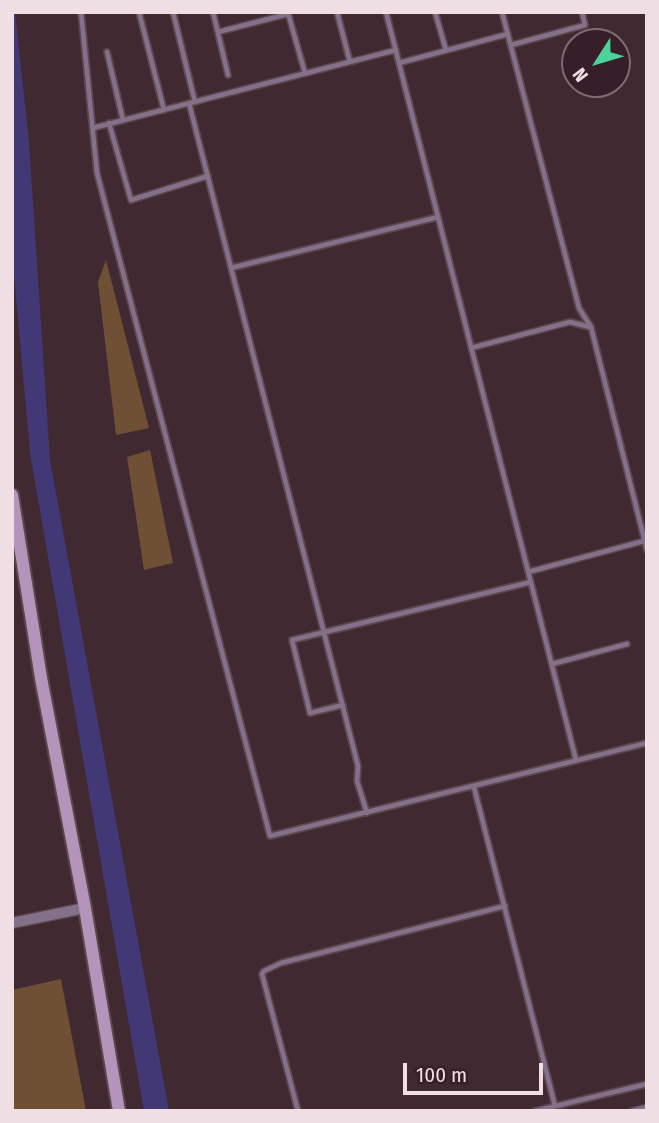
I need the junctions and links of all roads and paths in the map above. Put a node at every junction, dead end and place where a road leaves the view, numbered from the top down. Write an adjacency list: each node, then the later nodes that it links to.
1 (81, 12): 25 (lane)
2 (139, 12): 22 (lane)
3 (173, 12): 21 (lane)
4 (213, 12): 11 (lane)
5 (337, 12): 17 (lane)
6 (386, 12): 14 (lane)
7 (435, 12): 15 (lane)
8 (502, 12): 12 (lane)
9 (582, 12): 13 (lane)
10 (288, 13): 11 (lane); 19 (lane)
11 (218, 32): 20 (lane)
12 (508, 34): 13 (lane); 15 (lane)
13 (511, 46): 29 (lane)
14 (396, 50): 17 (lane); 18 (lane)
15 (446, 50): 18 (lane)
16 (107, 51): 23 (lane)
17 (350, 62): 19 (lane)
18 (399, 63): 27 (lane)
19 (305, 73): 21 (lane)
20 (228, 75)
21 (192, 102): 22 (lane); 26 (lane)
22 (164, 110): 23 (lane)
23 (123, 120): 24 (lane)
24 (109, 123): 25 (lane); 26 (lane)
25 (93, 128): 43 (lane)
26 (208, 176): 28 (lane)
27 (438, 217): 28 (lane); 30 (lane)
28 (231, 268): 36 (lane)
29 (591, 327): 30 (lane); 32 (lane)
30 (471, 348): 34 (lane)
31 (12, 495): 45 (street)
32 (644, 541): 33 (lane); 34 (lane)
33 (647, 550)
34 (528, 572): 35 (lane)
35 (531, 582): 36 (lane); 38 (lane)
36 (324, 631): 39 (lane); 39 (lane)
37 (628, 644): 38 (lane)
38 (552, 664): 41 (lane)
39 (342, 705): 43 (lane)
40 (647, 743): 41 (lane)
41 (576, 760): 42 (lane)
42 (474, 787): 43 (lane); 44 (lane)
43 (367, 813)
44 (505, 906): 48 (lane); 51 (lane)
45 (85, 908): 46 (street); 50 (street)
46 (12, 923)
47 (647, 1084): 48 (lane)
48 (555, 1105): 52 (lane)
49 (647, 1107): 53 (lane)
50 (119, 1111)
51 (298, 1111)
52 (535, 1111)
53 (632, 1111)

